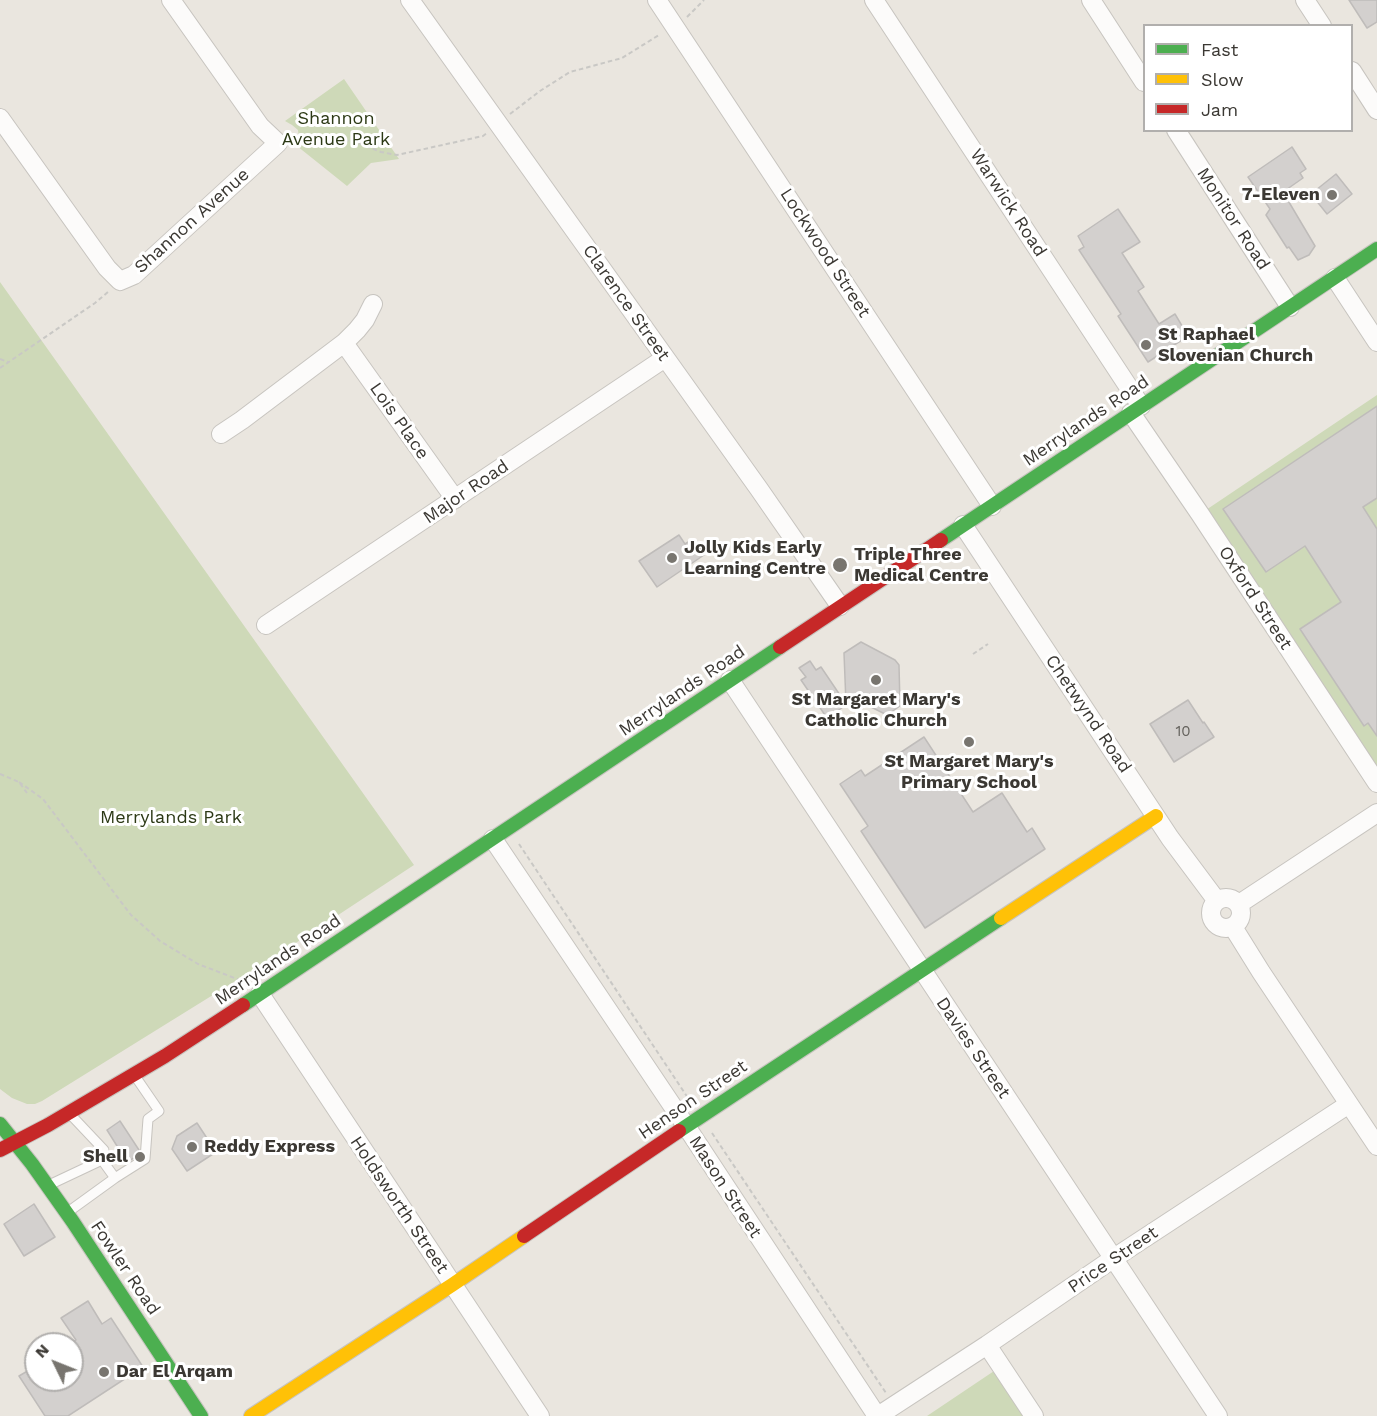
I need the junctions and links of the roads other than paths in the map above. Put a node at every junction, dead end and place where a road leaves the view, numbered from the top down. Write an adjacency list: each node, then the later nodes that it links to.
1 (171, 0): 11 (street, Shannon Avenue)
2 (410, 0): 19 (street, Clarence Street)
3 (657, 0): 23 (street, Lockwood Street)
4 (874, 0): 20 (street, Warwick Road)
5 (1091, 0): 9 (street)
6 (1305, 0): 7 (street)
7 (1321, 24)
8 (1353, 73): 10 (street)
9 (1143, 80)
10 (1377, 110)
11 (0, 118)
12 (1177, 132): 16 (street, Monitor Road)
13 (1377, 249): 14 (main road, Merrylands Road)
14 (1335, 278): 16 (main road, Merrylands Road); 17 (street)
15 (373, 304): 18 (street)
16 (1290, 307): 20 (main road, Merrylands Road)
17 (1377, 342)
18 (344, 343): 21 (street); 22 (street, Lois Place)
19 (665, 358): 22 (street, Major Road); 25 (street, Clarence Street)
20 (1136, 410): 23 (main road, Merrylands Road); 28 (street, Oxford Street)
21 (221, 434)
22 (454, 499): 26 (street, Major Road)
23 (992, 506): 24 (main road, Merrylands Road)
24 (963, 525): 25 (main road, Merrylands Road); 30 (street, Chetwynd Road)
25 (840, 606): 27 (main road, Merrylands Road)
26 (266, 625)
27 (730, 680): 31 (main road, Merrylands Road); 35 (street, Davies Street)
28 (1377, 783)
29 (1377, 813): 33 (street)
30 (1156, 816): 32 (street, Chetwynd Road); 35 (main road, Henson Street)
31 (493, 838): 36 (main road, Merrylands Road); 41 (street, Mason Street)
32 (1217, 901): 33 (street); 34 (street)
33 (1239, 904): 34 (street)
34 (1233, 927): 38 (street)
35 (921, 970): 41 (main road, Henson Street); 49 (street, Davies Street)
36 (260, 994): 37 (main road, Merrylands Road); 50 (street, Holdsworth Street)
37 (133, 1074): 39 (main road, Merrylands Road); 46 (lane)
38 (1348, 1104): 43 (street); 49 (street, Price Street)
39 (68, 1112): 42 (main road, Merrylands Road); 45 (lane)
40 (0, 1124): 42 (main road, Fowler Road)
41 (686, 1126): 50 (main road, Henson Street); 55 (street, Mason Street)
42 (15, 1143): 44 (main road, Merrylands Road); 47 (main road, Fowler Road)
43 (1377, 1146)
44 (0, 1150)
45 (102, 1160): 46 (lane); 47 (lane)
46 (115, 1178): 48 (lane)
47 (47, 1186): 48 (main road, Fowler Road)
48 (66, 1213): 52 (main road, Fowler Road)
49 (1114, 1258): 51 (street, Price Street); 57 (street, Davies Street)
50 (452, 1285): 53 (main road, Henson Street); 54 (street, Holdsworth Street)
51 (987, 1345): 55 (street, Price Street); 56 (street)
52 (201, 1416)
53 (251, 1416)
54 (540, 1416)
55 (877, 1416)
56 (1034, 1416)
57 (1218, 1416)

